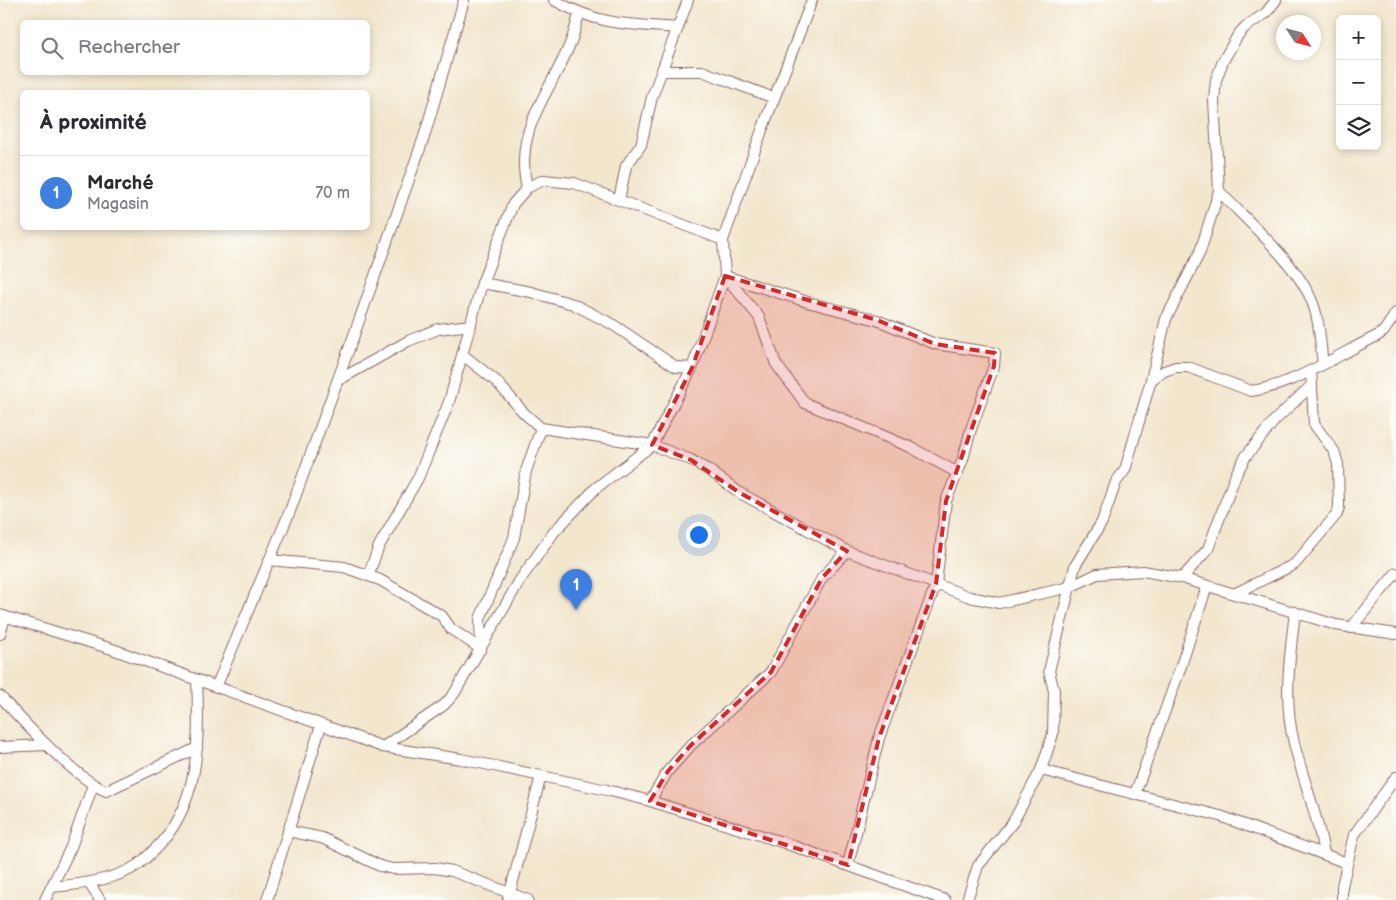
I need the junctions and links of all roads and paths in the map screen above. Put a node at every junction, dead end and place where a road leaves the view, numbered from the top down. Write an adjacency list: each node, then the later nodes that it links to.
1 (464, 0): 23 (street)
2 (554, 0): 6 (street)
3 (688, 0): 7 (street)
4 (812, 0): 9 (street)
5 (1276, 0): 11 (street)
6 (579, 14): 7 (street); 10 (street)
7 (678, 28): 8 (street)
8 (662, 71): 9 (street); 12 (street)
9 (774, 98): 13 (street)
10 (527, 188): 12 (street); 15 (street)
11 (1219, 191): 19 (street); 22 (street)
12 (619, 200): 13 (street)
13 (723, 240): 14 (street)
14 (725, 276): 20 (street); 27 (street); 27 (street)
15 (482, 283): 17 (street); 20 (street)
16 (1396, 314): 19 (street)
17 (471, 325): 18 (street); 23 (street)
18 (462, 355): 25 (street); 31 (street)
19 (1323, 364): 21 (street)
20 (692, 368): 26 (street)
21 (1311, 371): 22 (street); 24 (street)
22 (1151, 380): 35 (street)
23 (337, 381): 29 (street)
24 (1311, 386): 32 (street); 36 (street)
25 (541, 428): 26 (street); 42 (street)
26 (652, 445): 28 (street); 42 (street)
27 (958, 473): 33 (street)
28 (847, 551): 33 (street); 56 (street)
29 (269, 560): 31 (street); 44 (street)
30 (1396, 573): 39 (street)
31 (368, 576): 42 (street)
32 (1182, 578): 34 (street); 35 (street)
33 (936, 584): 35 (street); 60 (street)
34 (1207, 586): 36 (street); 55 (street)
35 (1070, 587): 51 (street)
36 (1234, 594): 37 (street)
37 (1294, 612): 39 (street); 58 (street)
38 (3, 616): 40 (street); 43 (street)
39 (1351, 628): 41 (street)
40 (0, 634)
41 (1396, 634)
42 (481, 649): 49 (street)
43 (197, 680): 44 (street); 50 (street)
44 (216, 687): 46 (street)
45 (0, 696): 47 (street)
46 (321, 724): 49 (street); 57 (street)
47 (48, 745): 48 (street); 54 (street)
48 (0, 747)
49 (383, 747): 52 (street)
50 (197, 748): 54 (street); 61 (street)
51 (1041, 770): 55 (street); 69 (street)
52 (541, 776): 56 (street); 63 (street)
53 (1396, 777): 59 (street)
54 (93, 785): 62 (street)
55 (1136, 794): 58 (street)
56 (650, 801): 60 (street)
57 (288, 831): 63 (street); 66 (street)
58 (1324, 854): 59 (street)
59 (1347, 862): 70 (street)
60 (848, 865): 68 (street)
61 (89, 883): 62 (street); 65 (street)
62 (52, 887): 64 (street)
63 (508, 896): 67 (street)
64 (45, 900)
65 (100, 900)
66 (267, 900)
67 (528, 900)
68 (945, 900)
69 (967, 900)
70 (1342, 900)

